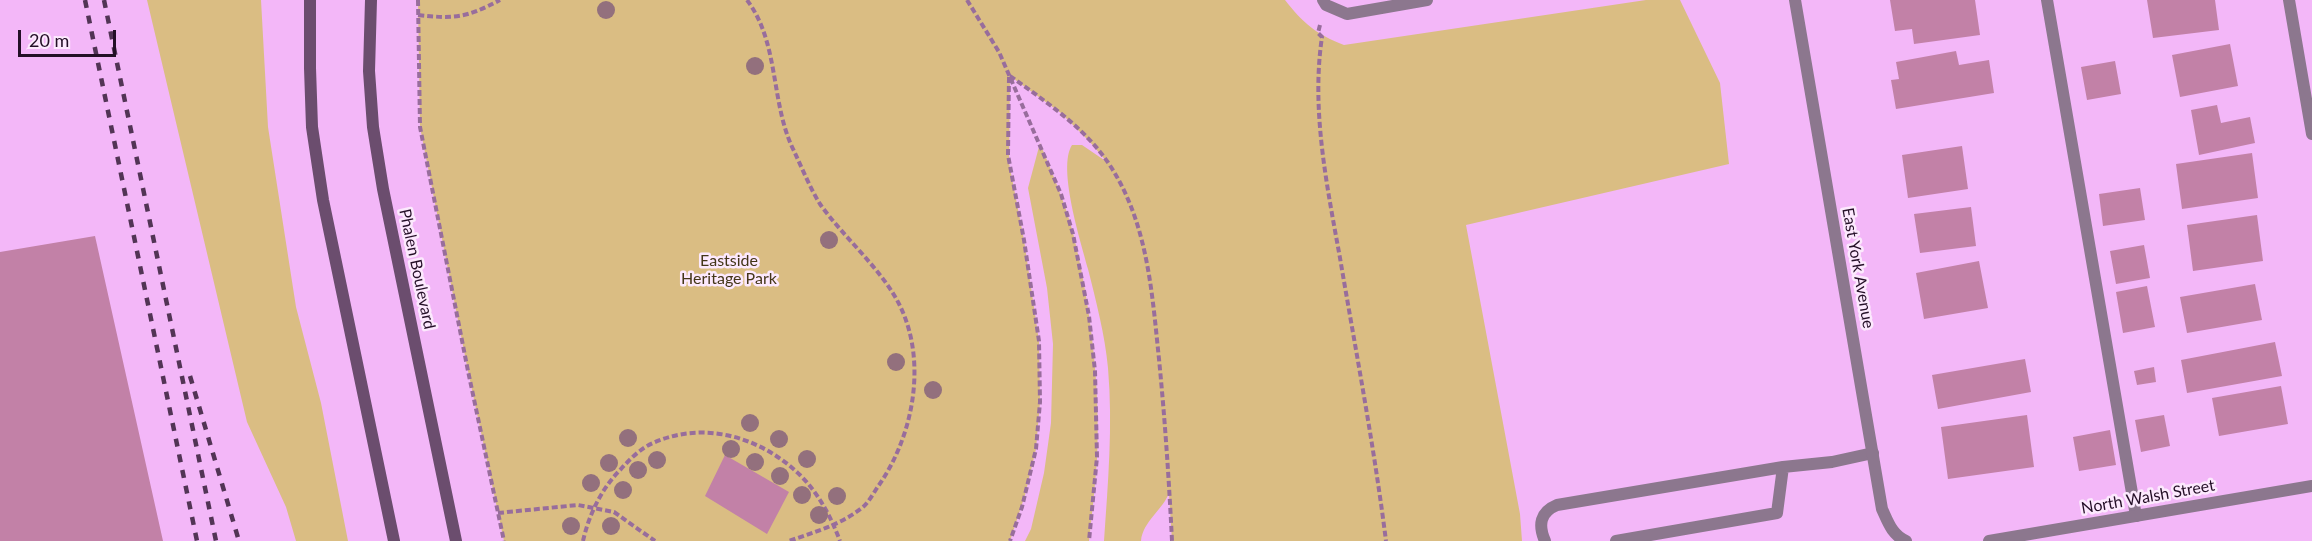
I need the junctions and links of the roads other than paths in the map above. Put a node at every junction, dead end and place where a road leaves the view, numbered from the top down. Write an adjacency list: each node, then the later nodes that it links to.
1 (310, 0): 14 (main road)
2 (371, 0): 15 (main road, Phalen Boulevard)
3 (1427, 0): 7 (street)
4 (1795, 0): 9 (street, East York Avenue)
5 (2047, 0): 12 (street)
6 (2289, 0): 8 (street)
7 (1325, 2)
8 (2312, 134)
9 (1873, 453): 10 (street); 13 (street, East York Avenue)
10 (1783, 468): 16 (street); 17 (street)
11 (2312, 486): 12 (street, North Walsh Street)
12 (2136, 516): 18 (street, North Walsh Street)
13 (1902, 539)
14 (394, 541)
15 (456, 541)
16 (1545, 541)
17 (1616, 541)
18 (1989, 541)

